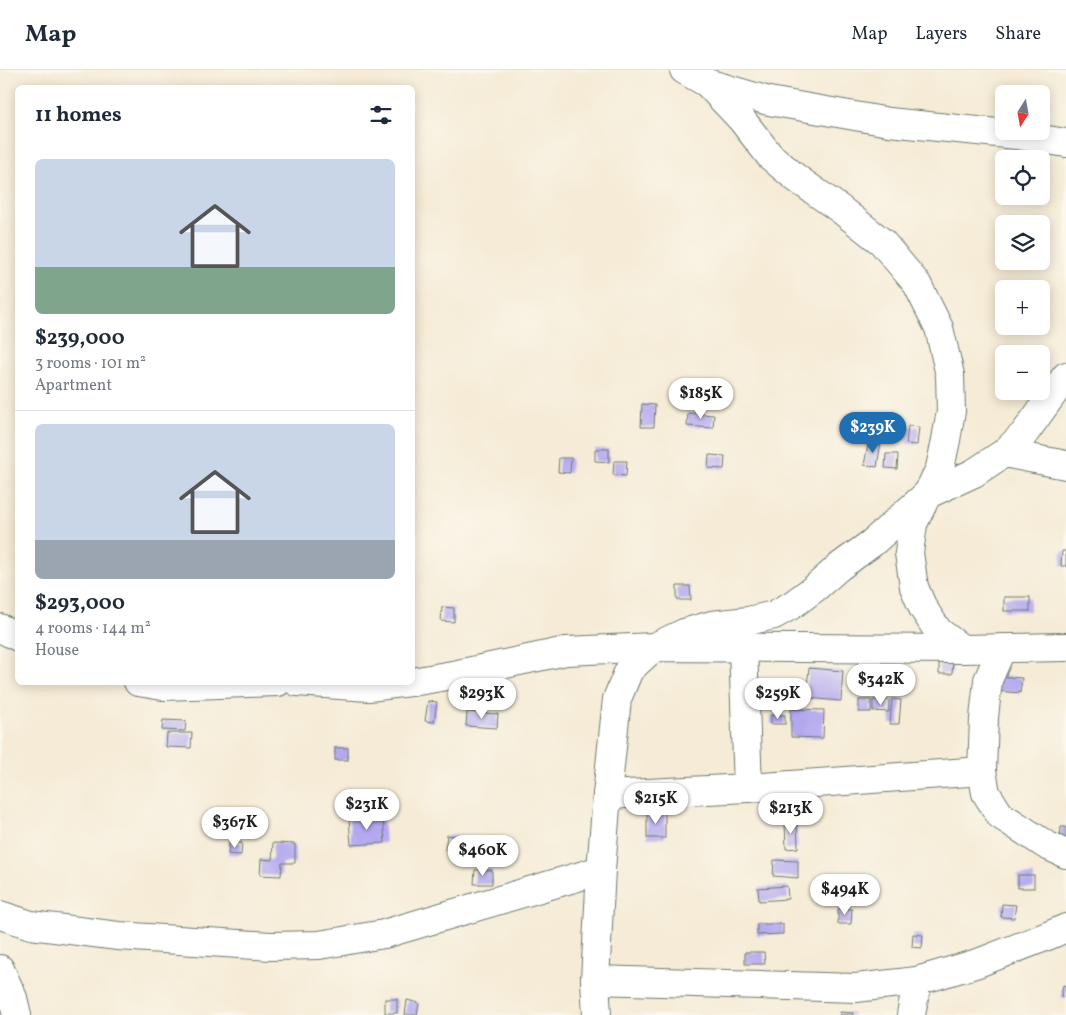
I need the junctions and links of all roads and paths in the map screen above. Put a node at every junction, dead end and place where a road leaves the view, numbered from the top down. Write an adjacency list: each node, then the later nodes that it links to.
1 (695, 77): 2 (street); 6 (street)
2 (1066, 143)
3 (1066, 376): 4 (street)
4 (1004, 453): 5 (street); 6 (street)
5 (1066, 465)
6 (926, 494): 9 (street); 13 (street)
7 (0, 628): 8 (street)
8 (15, 636)
9 (654, 647): 10 (street); 14 (street); 21 (street)
10 (743, 647): 13 (street); 20 (street)
11 (1066, 647): 12 (street)
12 (1002, 648): 13 (street); 19 (street)
13 (962, 649)
14 (415, 681)
15 (157, 685): 16 (street)
16 (192, 685)
17 (340, 685): 18 (street)
18 (386, 685)
19 (982, 771): 20 (street); 22 (street)
20 (748, 788): 21 (street)
21 (607, 795): 23 (street)
22 (1066, 854)
23 (600, 870): 24 (street); 27 (street)
24 (0, 915)
25 (1066, 928): 28 (street)
26 (0, 969): 29 (street)
27 (595, 980): 28 (street); 30 (street)
28 (917, 981): 31 (street)
29 (17, 1015)
30 (597, 1015)
31 (911, 1015)

